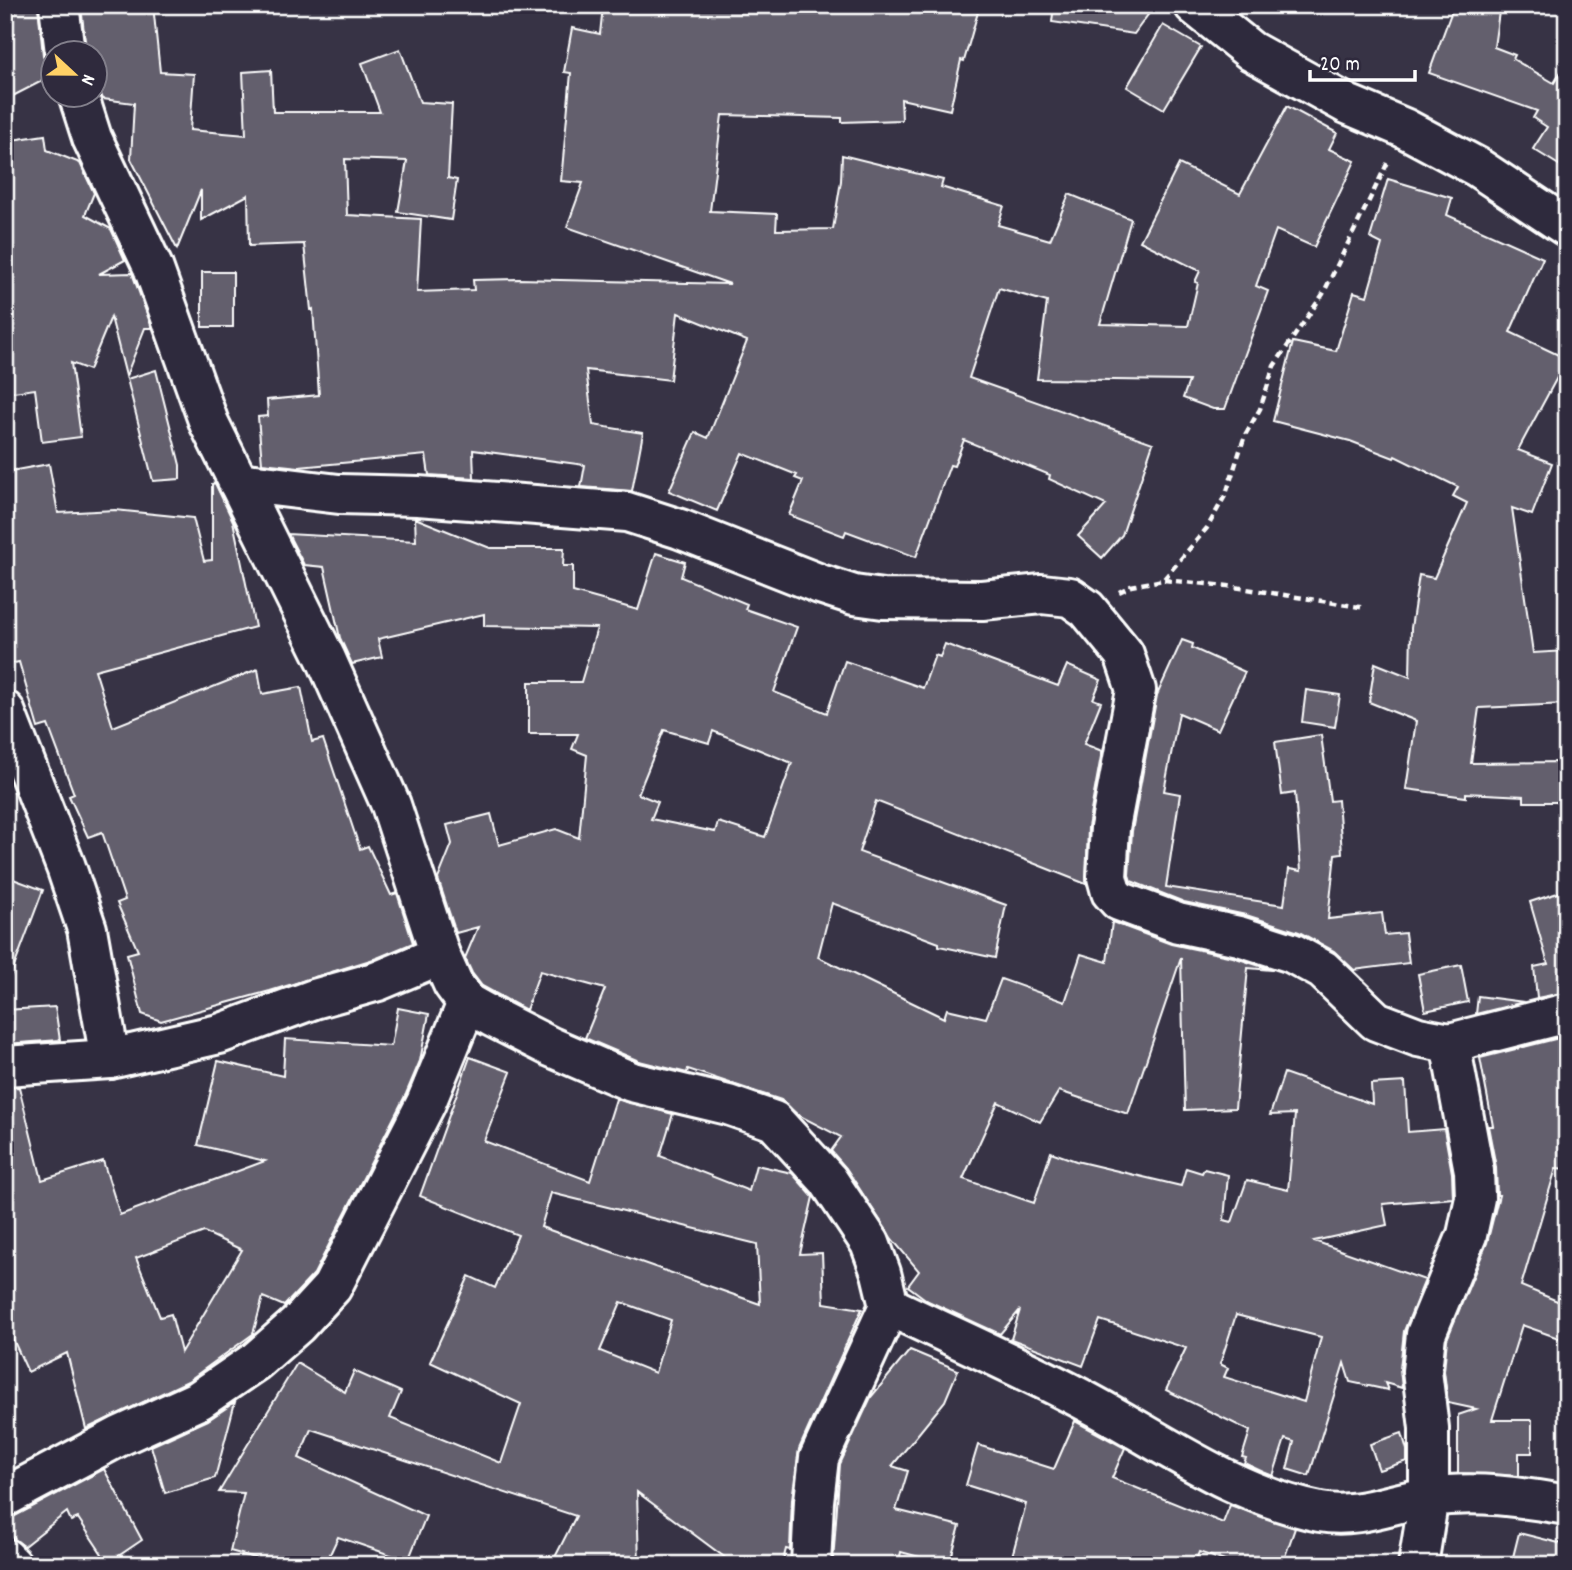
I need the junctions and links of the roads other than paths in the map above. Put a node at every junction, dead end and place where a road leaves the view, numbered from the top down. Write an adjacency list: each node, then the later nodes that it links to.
1 (59, 5): 3 (street)
2 (1194, 5): 5 (street)
3 (63, 38)
4 (82, 108): 6 (street)
5 (1567, 227)
6 (237, 482): 8 (street); 11 (street)
7 (5, 711): 12 (street)
8 (440, 955): 9 (street); 12 (street)
9 (467, 1003): 14 (street); 15 (street)
10 (1567, 1013): 11 (street)
11 (1450, 1042): 16 (street)
12 (110, 1059): 13 (street)
13 (5, 1066)
14 (889, 1306): 16 (street); 20 (street)
15 (5, 1497)
16 (1429, 1497): 17 (street); 21 (street)
17 (1567, 1505)
18 (5, 1558): 19 (street)
19 (12, 1565)
20 (811, 1565)
21 (1418, 1565)

